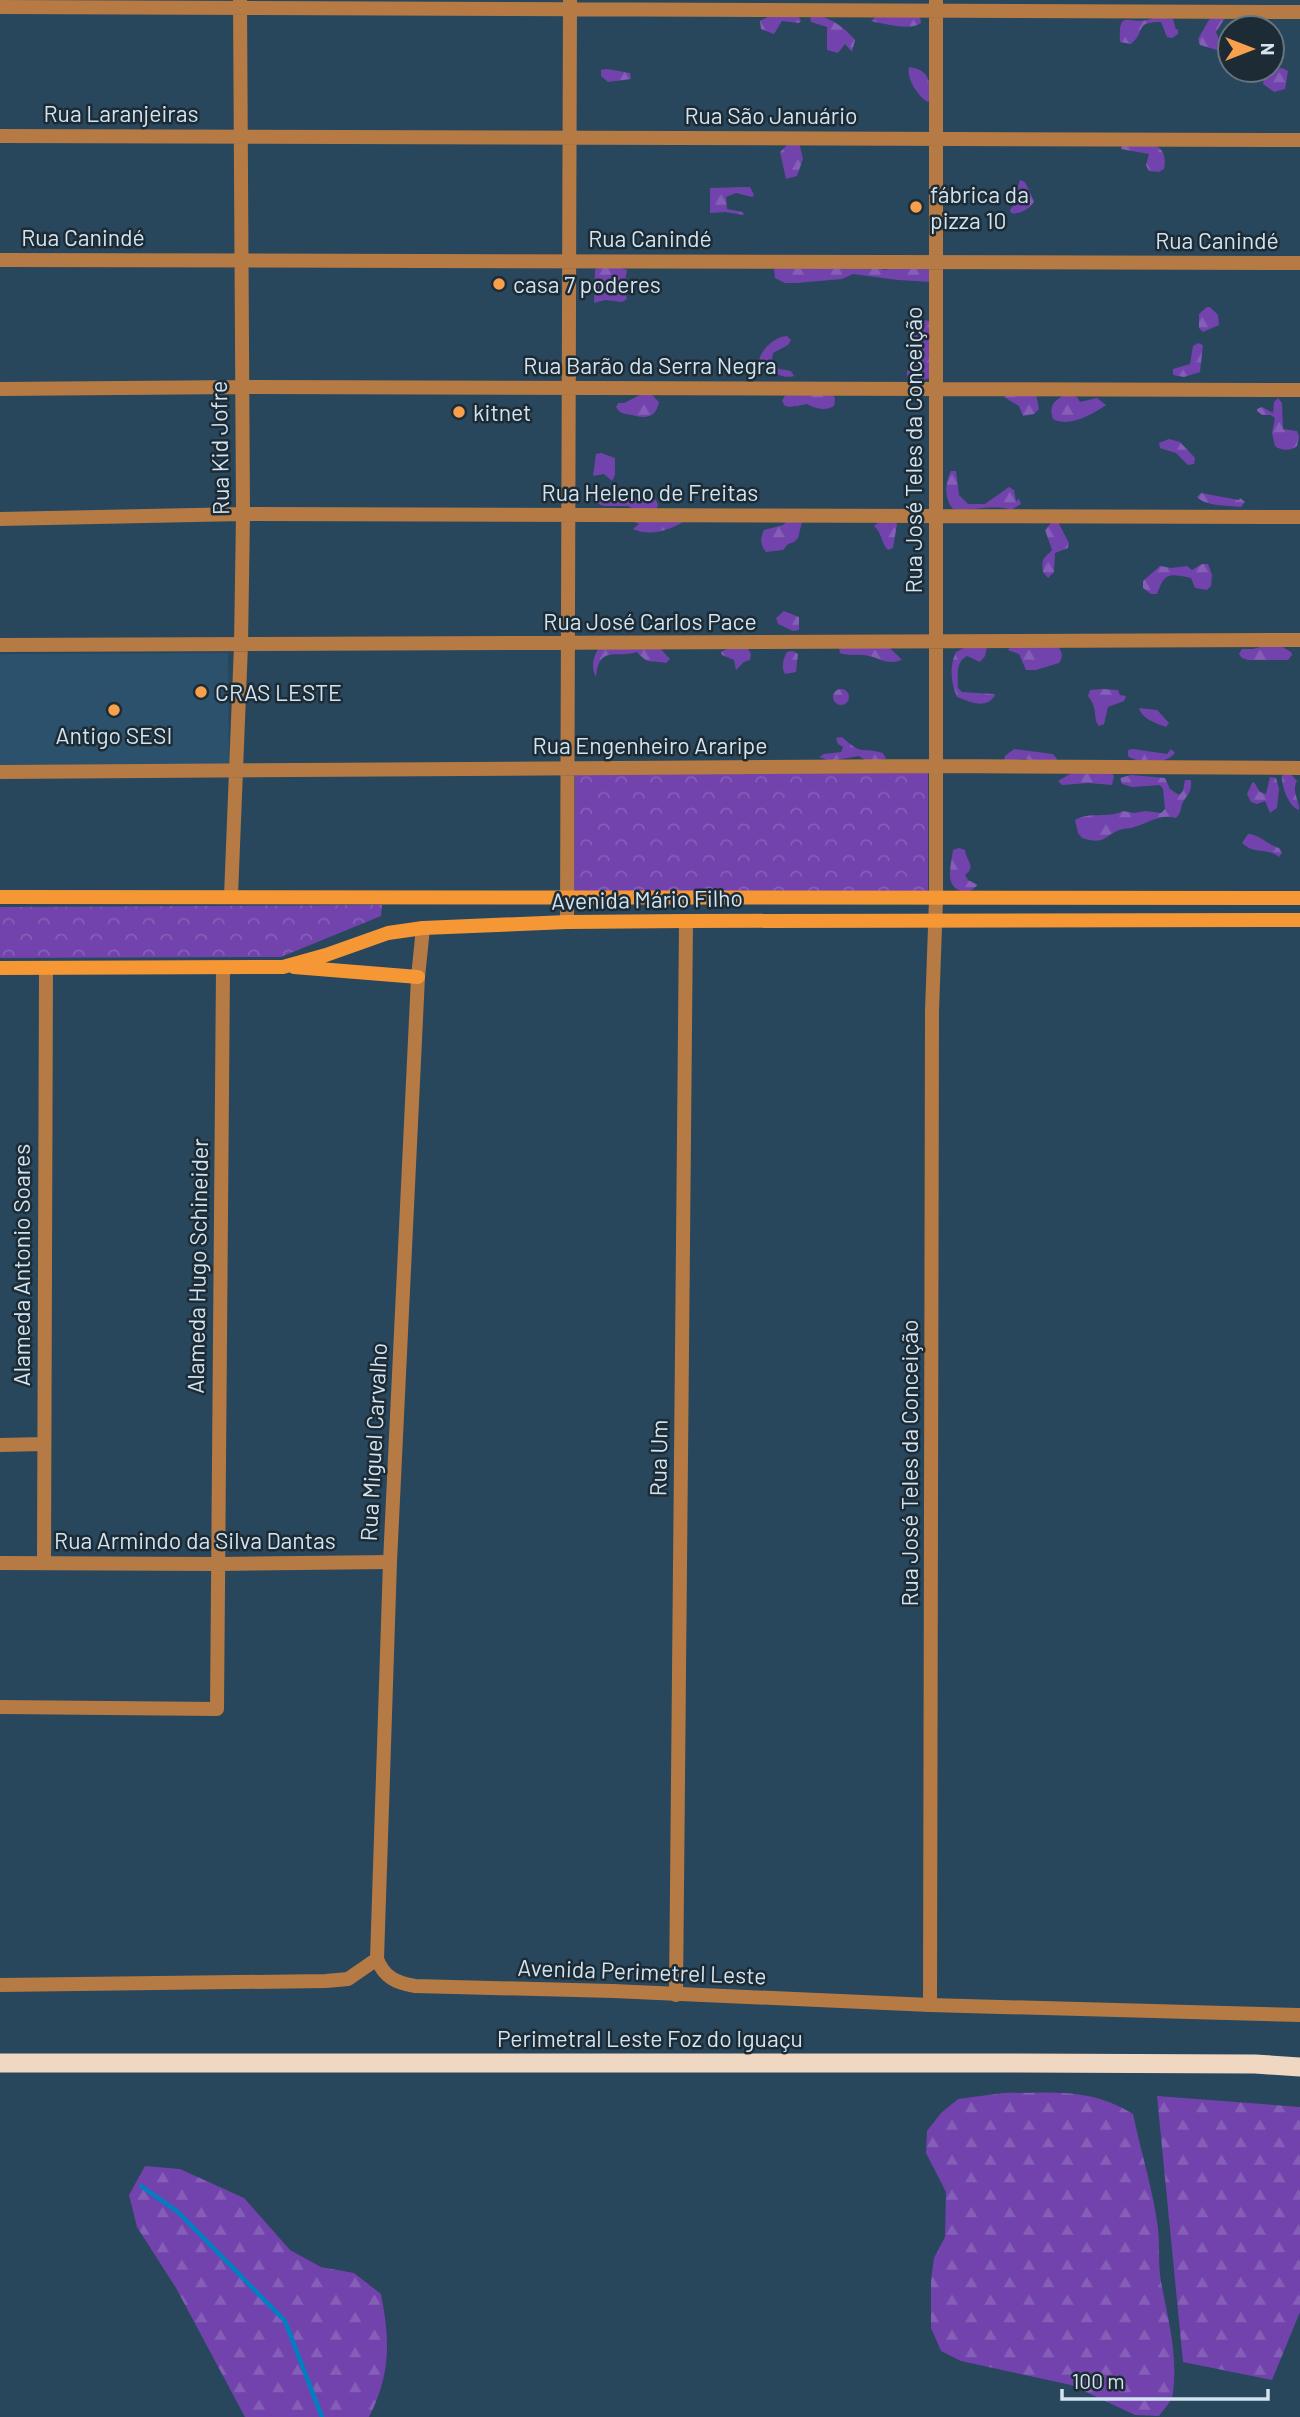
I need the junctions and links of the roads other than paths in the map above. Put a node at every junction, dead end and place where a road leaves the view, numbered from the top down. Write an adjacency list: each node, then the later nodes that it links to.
1 (240, 4): 2 (street); 4 (street); 7 (street, Rua Kid Jofre)
2 (570, 5): 3 (street); 8 (street)
3 (936, 6): 5 (street); 9 (street, Rua José Teles da Conceição)
4 (0, 7)
5 (1300, 12)
6 (0, 136): 7 (street, Rua Laranjeiras)
7 (241, 136): 8 (street, Rua São Januário); 12 (street, Rua Kid Jofre)
8 (570, 137): 9 (street, Rua São Januário); 13 (street)
9 (936, 139): 10 (street, Rua São Januário); 14 (street, Rua José Teles da Conceição)
10 (1300, 140)
11 (0, 260): 12 (street, Rua Canindé)
12 (240, 260): 13 (street, Rua Canindé); 16 (street, Rua Kid Jofre)
13 (569, 261): 14 (street, Rua Canindé); 17 (street)
14 (936, 261): 15 (street, Rua Canindé); 19 (street, Rua José Teles da Conceição)
15 (1300, 263)
16 (241, 387): 17 (street, Rua Barão da Serra Negra); 18 (street, Rua Barão da Serra Negra); 21 (street, Rua Kid Jofre)
17 (569, 388): 19 (street, Rua Barão da Serra Negra); 22 (street)
18 (0, 389)
19 (936, 389): 20 (street, Rua Barão da Serra Negra); 23 (street, Rua José Teles da Conceição)
20 (1300, 390)
21 (243, 514): 22 (street, Rua Heleno de Freitas); 25 (street, Rua Heleno de Freitas); 30 (street, Rua Kid Jofre)
22 (568, 515): 23 (street, Rua Heleno de Freitas); 28 (street)
23 (936, 516): 24 (street, Rua Heleno de Freitas); 27 (street, Rua José Teles da Conceição)
24 (1300, 517)
25 (0, 519)
26 (1300, 640): 27 (street, Rua José Carlos Pace)
27 (936, 643): 28 (street, Rua José Carlos Pace); 31 (street, Rua José Teles da Conceição)
28 (566, 644): 30 (street, Rua José Carlos Pace); 32 (street)
29 (0, 645): 30 (street, Rua José Carlos Pace)
30 (241, 645): 34 (street, Rua Kid Jofre)
31 (936, 766): 32 (street, Rua Engenheiro Araripe); 33 (street, Rua Engenheiro Araripe); 40 (street, Rua José Teles da Conceição)
32 (567, 768): 34 (street, Rua Engenheiro Araripe); 37 (street)
33 (1300, 768)
34 (236, 771): 35 (street, Rua Engenheiro Araripe); 36 (street, Rua Kid Jofre)
35 (0, 772)
36 (231, 896): 37 (main road, Avenida Mário Filho); 38 (main road, Avenida Mário Filho)
37 (566, 896): 40 (main road, Avenida Mário Filho); 44 (street)
38 (0, 897)
39 (1300, 898): 40 (main road, Avenida Mário Filho)
40 (936, 899): 41 (street, Rua José Teles da Conceição)
41 (936, 920): 42 (main road, Avenida Mário Filho); 43 (main road, Avenida Mário Filho); 61 (street, Rua José Teles da Conceição)
42 (1300, 920)
43 (686, 921): 44 (main road, Avenida Mário Filho); 60 (street, Rua Um)
44 (567, 922): 45 (main road, Avenida Mário Filho)
45 (423, 928): 46 (main road, Avenida Mário Filho); 50 (street, Rua Miguel Carvalho)
46 (282, 967): 48 (main road, Avenida Mário Filho); 50 (main road)
47 (0, 968): 49 (main road, Avenida Mário Filho)
48 (223, 968): 49 (main road, Avenida Mário Filho); 56 (street, Alameda Hugo Schineider)
49 (46, 969): 51 (street, Alameda Antonio Soares)
50 (418, 977): 53 (street, Rua Miguel Carvalho)
51 (43, 1444): 52 (street); 55 (street, Alameda Antonio Soares)
52 (0, 1445)
53 (390, 1562): 56 (street, Rua Armindo da Silva Dantas); 58 (street, Rua Miguel Carvalho)
54 (0, 1563): 55 (street, Rua Armindo da Silva Dantas)
55 (44, 1563): 56 (street, Rua Armindo da Silva Dantas)
56 (217, 1564): 57 (street, Alameda Hugo Schineider)
57 (0, 1707)
58 (377, 1959): 59 (street); 60 (street, Avenida Perimetrel Leste)
59 (0, 1985)
60 (676, 1996): 61 (street, Avenida Perimetrel Leste)
61 (930, 2005): 62 (street, Avenida Perimetrel Leste)
62 (1300, 2015)
63 (0, 2063): 64 (highway, Perimetral Leste Foz do Iguaçu)
64 (1300, 2067)

